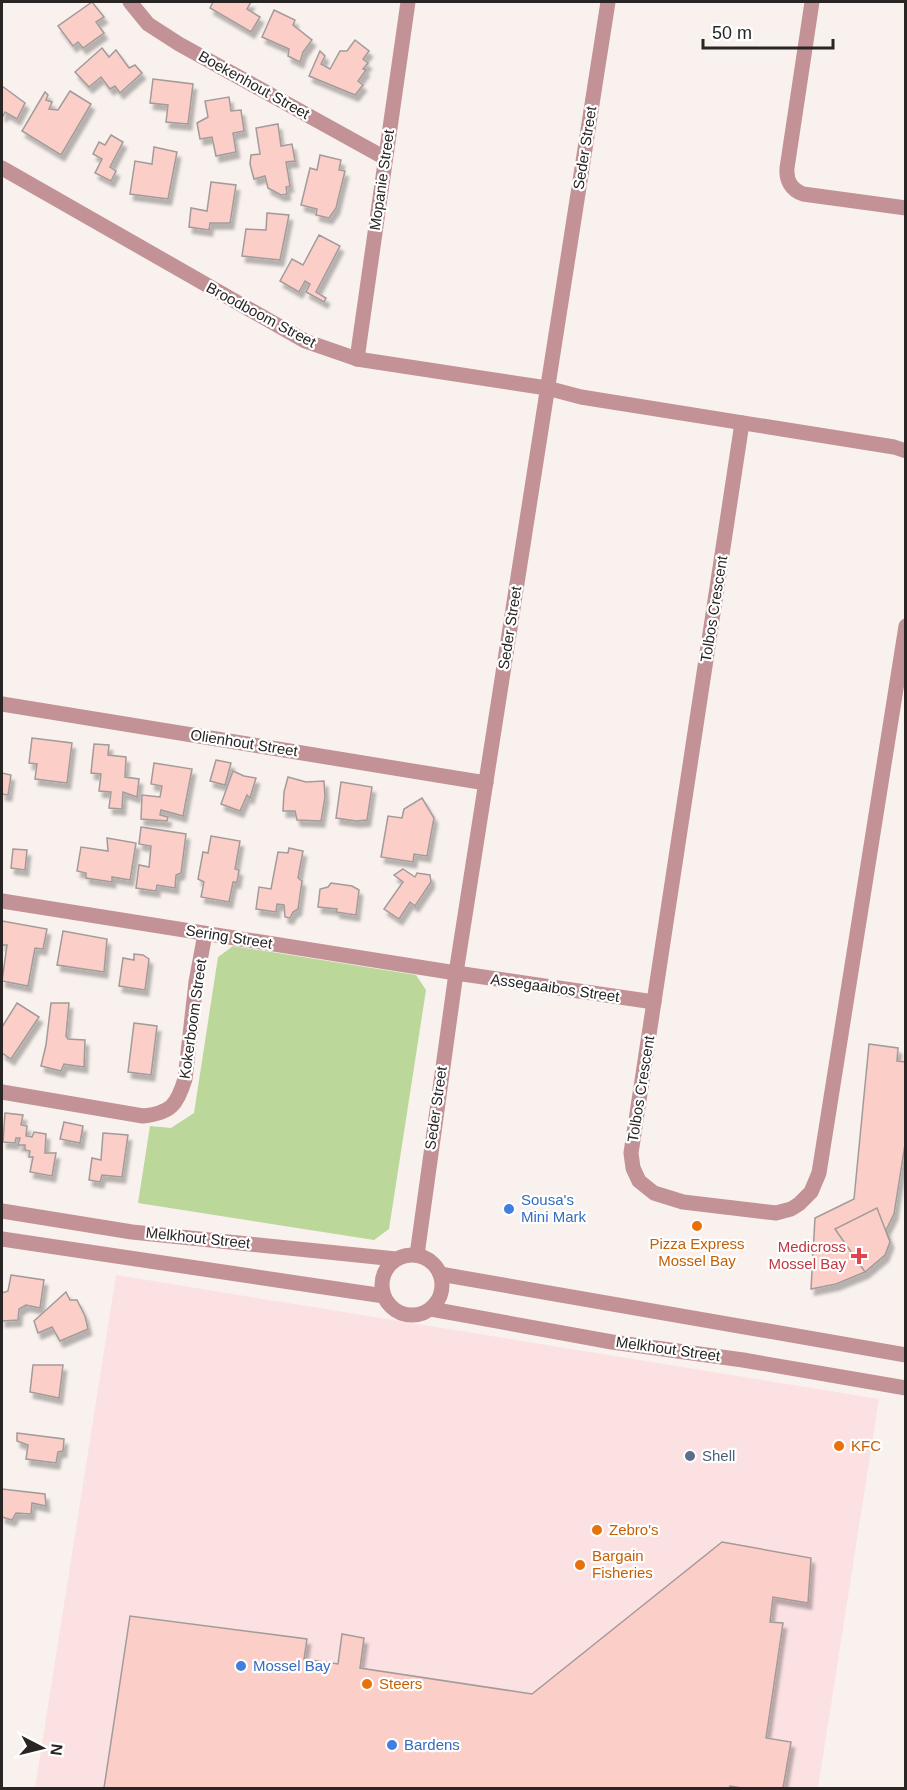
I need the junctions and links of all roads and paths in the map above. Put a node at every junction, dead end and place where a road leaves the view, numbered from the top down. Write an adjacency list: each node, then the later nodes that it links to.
1 (130, 2): 5 (street, Boekenhout Street)
2 (408, 2): 5 (street, Mopanie Street)
3 (608, 2): 9 (street, Seder Street)
4 (812, 2): 7 (street)
5 (385, 158): 8 (street, Mopanie Street)
6 (2, 168): 8 (street, Broodboom Street)
7 (906, 208)
8 (357, 359): 9 (street, Broodboom Street)
9 (547, 388): 10 (street); 14 (street, Seder Street)
10 (742, 423): 11 (street); 18 (street, Tolbos Crescent)
11 (906, 451)
12 (906, 627): 18 (street, Tolbos Crescent)
13 (2, 704): 14 (street, Olienhout Street)
14 (486, 783): 17 (street, Seder Street)
15 (2, 901): 16 (street, Sering Street)
16 (205, 934): 17 (street, Sering Street); 19 (street, Kokerboom Street)
17 (456, 973): 18 (street, Assegaaibos Street); 22 (street, Seder Street)
18 (654, 1002)
19 (2, 1092)
20 (2, 1210): 23 (street, Melkhout Street)
21 (2, 1239): 25 (street, Melkhout Street)
22 (417, 1255): 23 (street); 24 (street)
23 (396, 1259): 25 (street)
24 (440, 1274): 26 (street); 27 (street)
25 (384, 1296): 26 (street)
26 (431, 1309): 28 (street, Melkhout Street)
27 (906, 1355)
28 (906, 1388)

